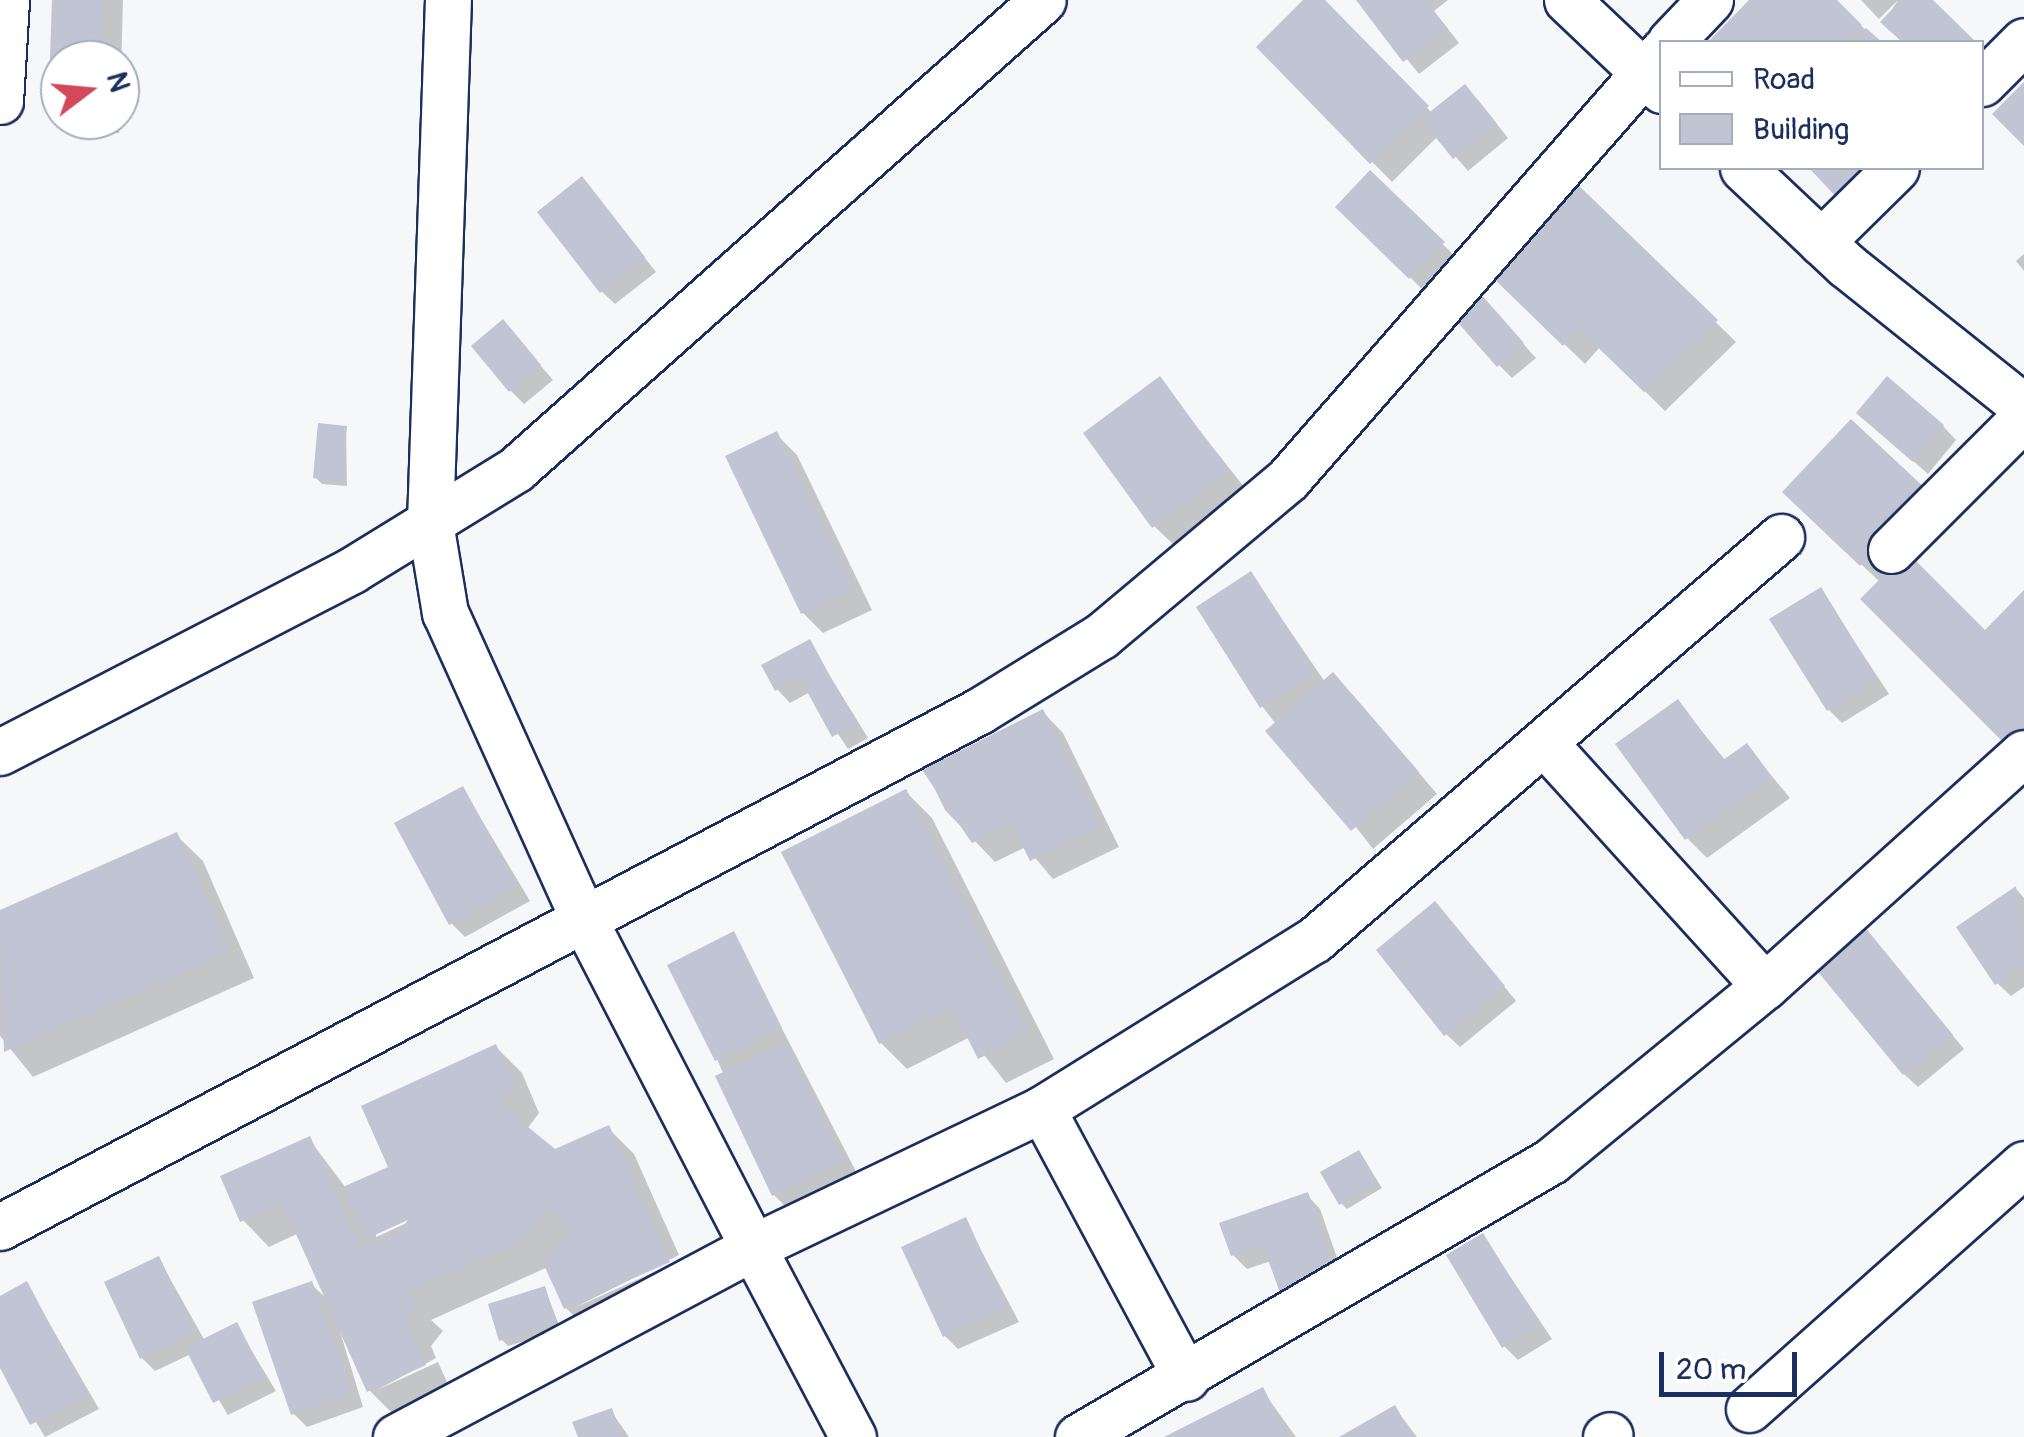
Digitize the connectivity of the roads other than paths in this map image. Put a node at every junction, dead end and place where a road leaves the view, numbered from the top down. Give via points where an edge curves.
1 (6, 0) edge
2 (448, 0) edge
3 (1043, 0) edge
4 (1567, 0) edge
5 (1710, 0) edge
6 (1678, 40) edge
7 (2024, 41) edge
8 (1659, 64) edge
9 (1984, 81) edge
10 (0, 100) edge
11 (1745, 170) edge
12 (1894, 170) edge
13 (1821, 242) junction
14 (2024, 406) edge
15 (2024, 418) edge
16 (430, 522) junction
17 (1781, 537) dead end
18 (1891, 550) dead end
19 (1547, 746) junction
20 (0, 752) edge
21 (2024, 753) edge
22 (583, 918) junction
23 (1764, 986) junction
24 (1042, 1109) junction
25 (2024, 1164) edge
26 (0, 1226) edge
27 (753, 1247) junction
28 (1186, 1378) junction
29 (1749, 1409) dead end
30 (396, 1437) edge
31 (852, 1437) edge
32 (1078, 1437) edge

1 - 10 street
2 - 16 street
3 - 16 street via 516,469
4 - 8 street
5 - 6 street
7 - 9 street
8 - 22 street via 1288,479 1102,636 979,711
11 - 13 street
12 - 13 street
13 - 14 street
15 - 18 street
16 - 20 street
16 - 22 street via 445,613
17 - 19 street
19 - 23 street
19 - 24 street via 1314,940
21 - 23 street
22 - 26 street
22 - 27 street
23 - 28 street via 1550,1160
24 - 27 street
24 - 28 street
25 - 29 street
27 - 30 street
27 - 31 street
28 - 32 street

